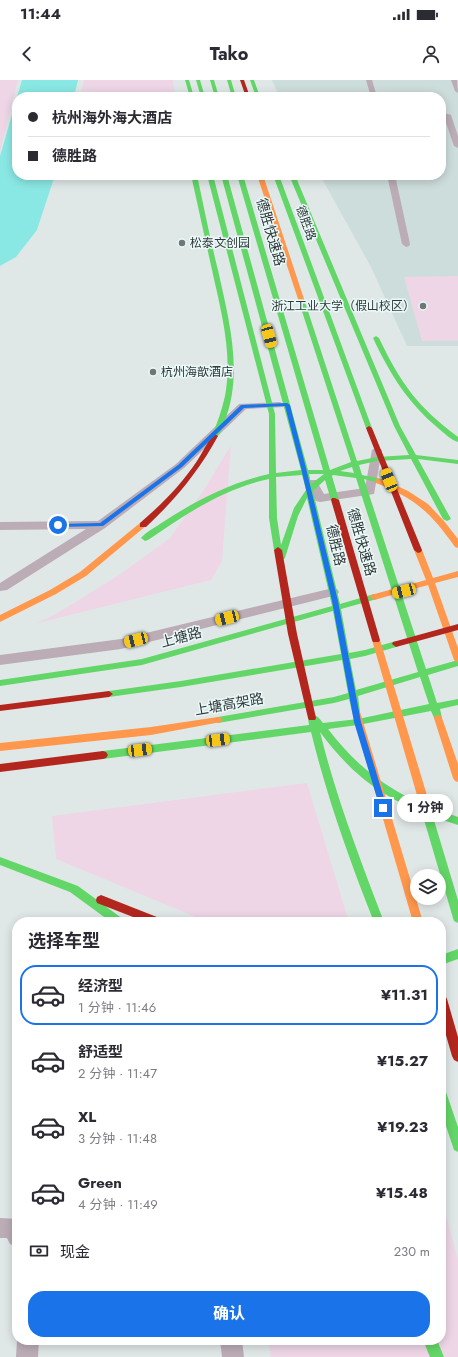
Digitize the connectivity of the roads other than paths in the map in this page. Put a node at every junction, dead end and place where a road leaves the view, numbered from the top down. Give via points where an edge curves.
1 (187, 80) edge
2 (198, 80) edge
3 (212, 80) edge
4 (229, 80) edge
5 (242, 80) edge
6 (252, 80) edge
7 (369, 80) edge
8 (454, 80) edge
9 (458, 91) edge
10 (190, 92) edge
11 (202, 92) edge
12 (216, 92) edge
13 (233, 92) edge
14 (246, 92) edge
15 (256, 92) edge
16 (373, 92) edge
17 (446, 114) edge
18 (458, 146) edge
19 (195, 180) edge
20 (211, 180) edge
21 (225, 180) edge
22 (241, 180) edge
23 (262, 180) edge
24 (278, 180) edge
25 (294, 180) edge
26 (392, 180) edge
27 (406, 244) dead end
28 (371, 327) dead end
29 (287, 405) junction
30 (458, 440) edge
31 (377, 450) junction
32 (458, 462) edge
33 (304, 468) junction
34 (101, 525) junction
35 (0, 526) edge
36 (458, 539) edge
37 (458, 545) edge
38 (280, 561) junction
39 (83, 574) junction
40 (458, 574) edge
41 (431, 583) junction
42 (0, 587) edge
43 (333, 592) junction
44 (337, 609) junction
45 (0, 619) edge
46 (458, 627) edge
47 (0, 660) edge
48 (458, 660) edge
49 (458, 664) edge
50 (0, 683) edge
51 (458, 702) edge
52 (0, 708) edge
53 (312, 715) junction
54 (358, 722) junction
55 (0, 747) edge
56 (0, 768) edge
57 (458, 778) edge
58 (458, 821) edge
59 (0, 861) edge
60 (74, 889) junction
61 (112, 917) edge
62 (145, 917) edge
63 (377, 917) edge
64 (416, 917) edge
65 (458, 918) edge
66 (458, 954) edge
67 (446, 958) edge
68 (446, 1016) edge
69 (458, 1056) edge
70 (446, 1109) edge
71 (458, 1146) edge
72 (0, 1228) edge
73 (12, 1228) edge
74 (28, 1345) edge
75 (232, 1345) edge
76 (432, 1345) edge
77 (27, 1357) edge
78 (233, 1357) edge
79 (437, 1357) edge

1 - 10 main road
2 - 11 main road
3 - 12 main road
4 - 13 main road
5 - 14 main road
6 - 15 main road
7 - 16 lane
8 - 9 lane
17 - 18 lane
19 - 39 main road via 229,331 232,356 224,412 213,440 174,497
20 - 38 main road via 272,414 273,518
21 - 29 main road, 德胜路
22 - 65 main road, 德胜快速路
23 - 57 main road, 德胜快速路
24 - 31 main road, 德胜路
25 - 36 main road via 397,426
26 - 27 lane
28 - 30 main road via 387,363 407,396 438,426
29 - 33 main road, 德胜路
29 - 34 lane via 243,406 180,466
31 - 33 lane via 370,491 320,498
31 - 41 main road, 德胜路
32 - 38 main road via 419,456 391,458 368,461 332,474 314,485 302,501
33 - 43 main road, 德胜路
34 - 35 lane
34 - 42 lane
37 - 39 main road via 434,513 404,491 352,474 318,471 288,473 252,481 214,495
38 - 53 main road via 287,611
39 - 45 main road
40 - 41 main road, 上塘路
41 - 44 main road, 上塘路
41 - 48 main road, 德胜路
43 - 44 main road, 德胜路
43 - 47 lane via 121,644
44 - 50 main road, 上塘路 via 142,662
44 - 54 main road, 德胜路
46 - 52 main road, 上塘高架路 via 365,653 181,684
49 - 55 main road, 上塘高架路 via 334,700 151,731
51 - 54 main road
53 - 58 main road via 348,759 369,779 399,798 436,815
53 - 63 main road via 326,775
54 - 56 main road
54 - 64 main road, 德胜路
59 - 60 main road
60 - 61 main road
60 - 62 main road
66 - 67 main road
68 - 69 main road
70 - 71 main road
72 - 73 lane
74 - 77 lane
75 - 78 lane
76 - 79 main road

